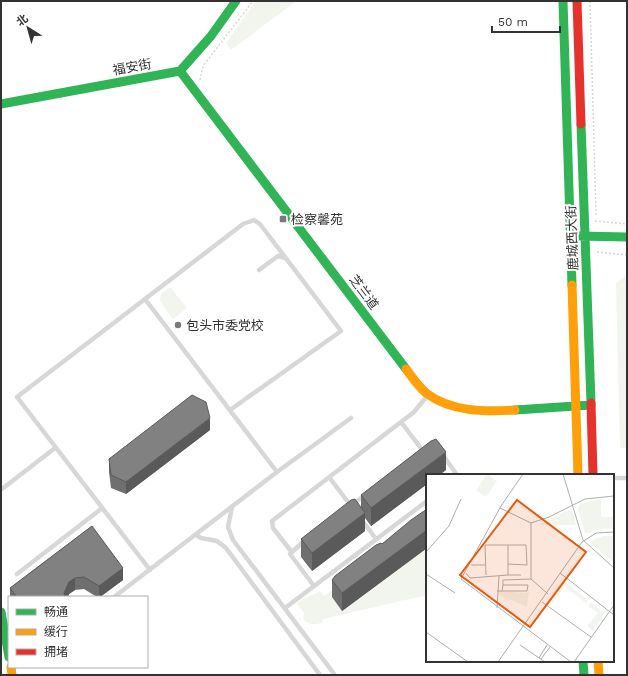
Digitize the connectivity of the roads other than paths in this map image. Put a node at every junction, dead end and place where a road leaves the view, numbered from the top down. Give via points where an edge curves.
1 (236, 1) edge
2 (563, 1) edge
3 (577, 1) edge
4 (180, 71) junction
5 (1, 104) edge
6 (570, 236) junction
7 (585, 236) junction
8 (627, 236) edge
9 (285, 258) junction
10 (259, 270) dead end
11 (146, 298) junction
12 (428, 394) junction
13 (575, 405) junction
14 (590, 405) junction
15 (230, 410) junction
16 (351, 418) dead end
17 (401, 422) junction
18 (55, 448) junction
19 (441, 452) edge
20 (417, 455) edge
21 (277, 472) junction
22 (456, 474) edge
23 (578, 474) edge
24 (593, 474) edge
25 (329, 477) junction
26 (614, 478) edge
27 (627, 478) edge
28 (2, 489) dead end
29 (369, 492) edge
30 (426, 502) edge
31 (351, 505) junction
32 (232, 507) junction
33 (101, 509) junction
34 (344, 510) edge
35 (355, 511) edge
36 (359, 517) edge
37 (313, 534) edge
38 (196, 535) junction
39 (376, 539) junction
40 (291, 551) junction
41 (150, 570) junction
42 (17, 574) dead end
43 (314, 586) junction
44 (115, 596) edge
45 (285, 608) junction
46 (1, 612) edge
47 (8, 651) edge
48 (584, 662) edge
49 (598, 662) edge
50 (320, 675) edge
51 (335, 675) edge
52 (584, 675) edge
53 (599, 675) edge

1 - 4 main road via 211,36
2 - 6 main road, 鹿城西大街
3 - 7 main road, 鹿城西大街
4 - 5 main road, 福安街
4 - 12 main road, 芝兰道 via 402,365
6 - 7 main road
6 - 13 main road, 鹿城西大街
7 - 8 main road
7 - 14 main road, 鹿城西大街
9 - 10 lane via 278,256
9 - 11 lane via 260,224 250,220
9 - 15 lane via 341,331
11 - 15 lane
11 - 18 lane via 17,397
12 - 13 main road, 芝兰道 via 451,407 483,412
12 - 17 lane via 414,412
13 - 14 main road, 芝兰道
13 - 23 main road, 鹿城西大街
14 - 24 main road, 鹿城西大街
15 - 21 lane
16 - 21 lane
17 - 20 lane via 425,449
17 - 25 lane
18 - 28 lane
18 - 33 lane
19 - 22 lane
21 - 32 lane
25 - 31 lane
25 - 40 lane via 272,521 273,528
26 - 27 lane
29 - 31 lane
30 - 39 lane
31 - 34 lane
31 - 35 lane
32 - 38 lane
32 - 45 lane via 228,521 229,532
33 - 41 lane
33 - 42 lane
36 - 39 lane
37 - 40 lane
38 - 41 lane
38 - 50 lane via 217,541 226,548
39 - 43 lane
40 - 43 lane via 291,556
41 - 44 lane
43 - 45 lane
45 - 51 lane
46 - 47 main road
48 - 52 main road
49 - 53 main road

